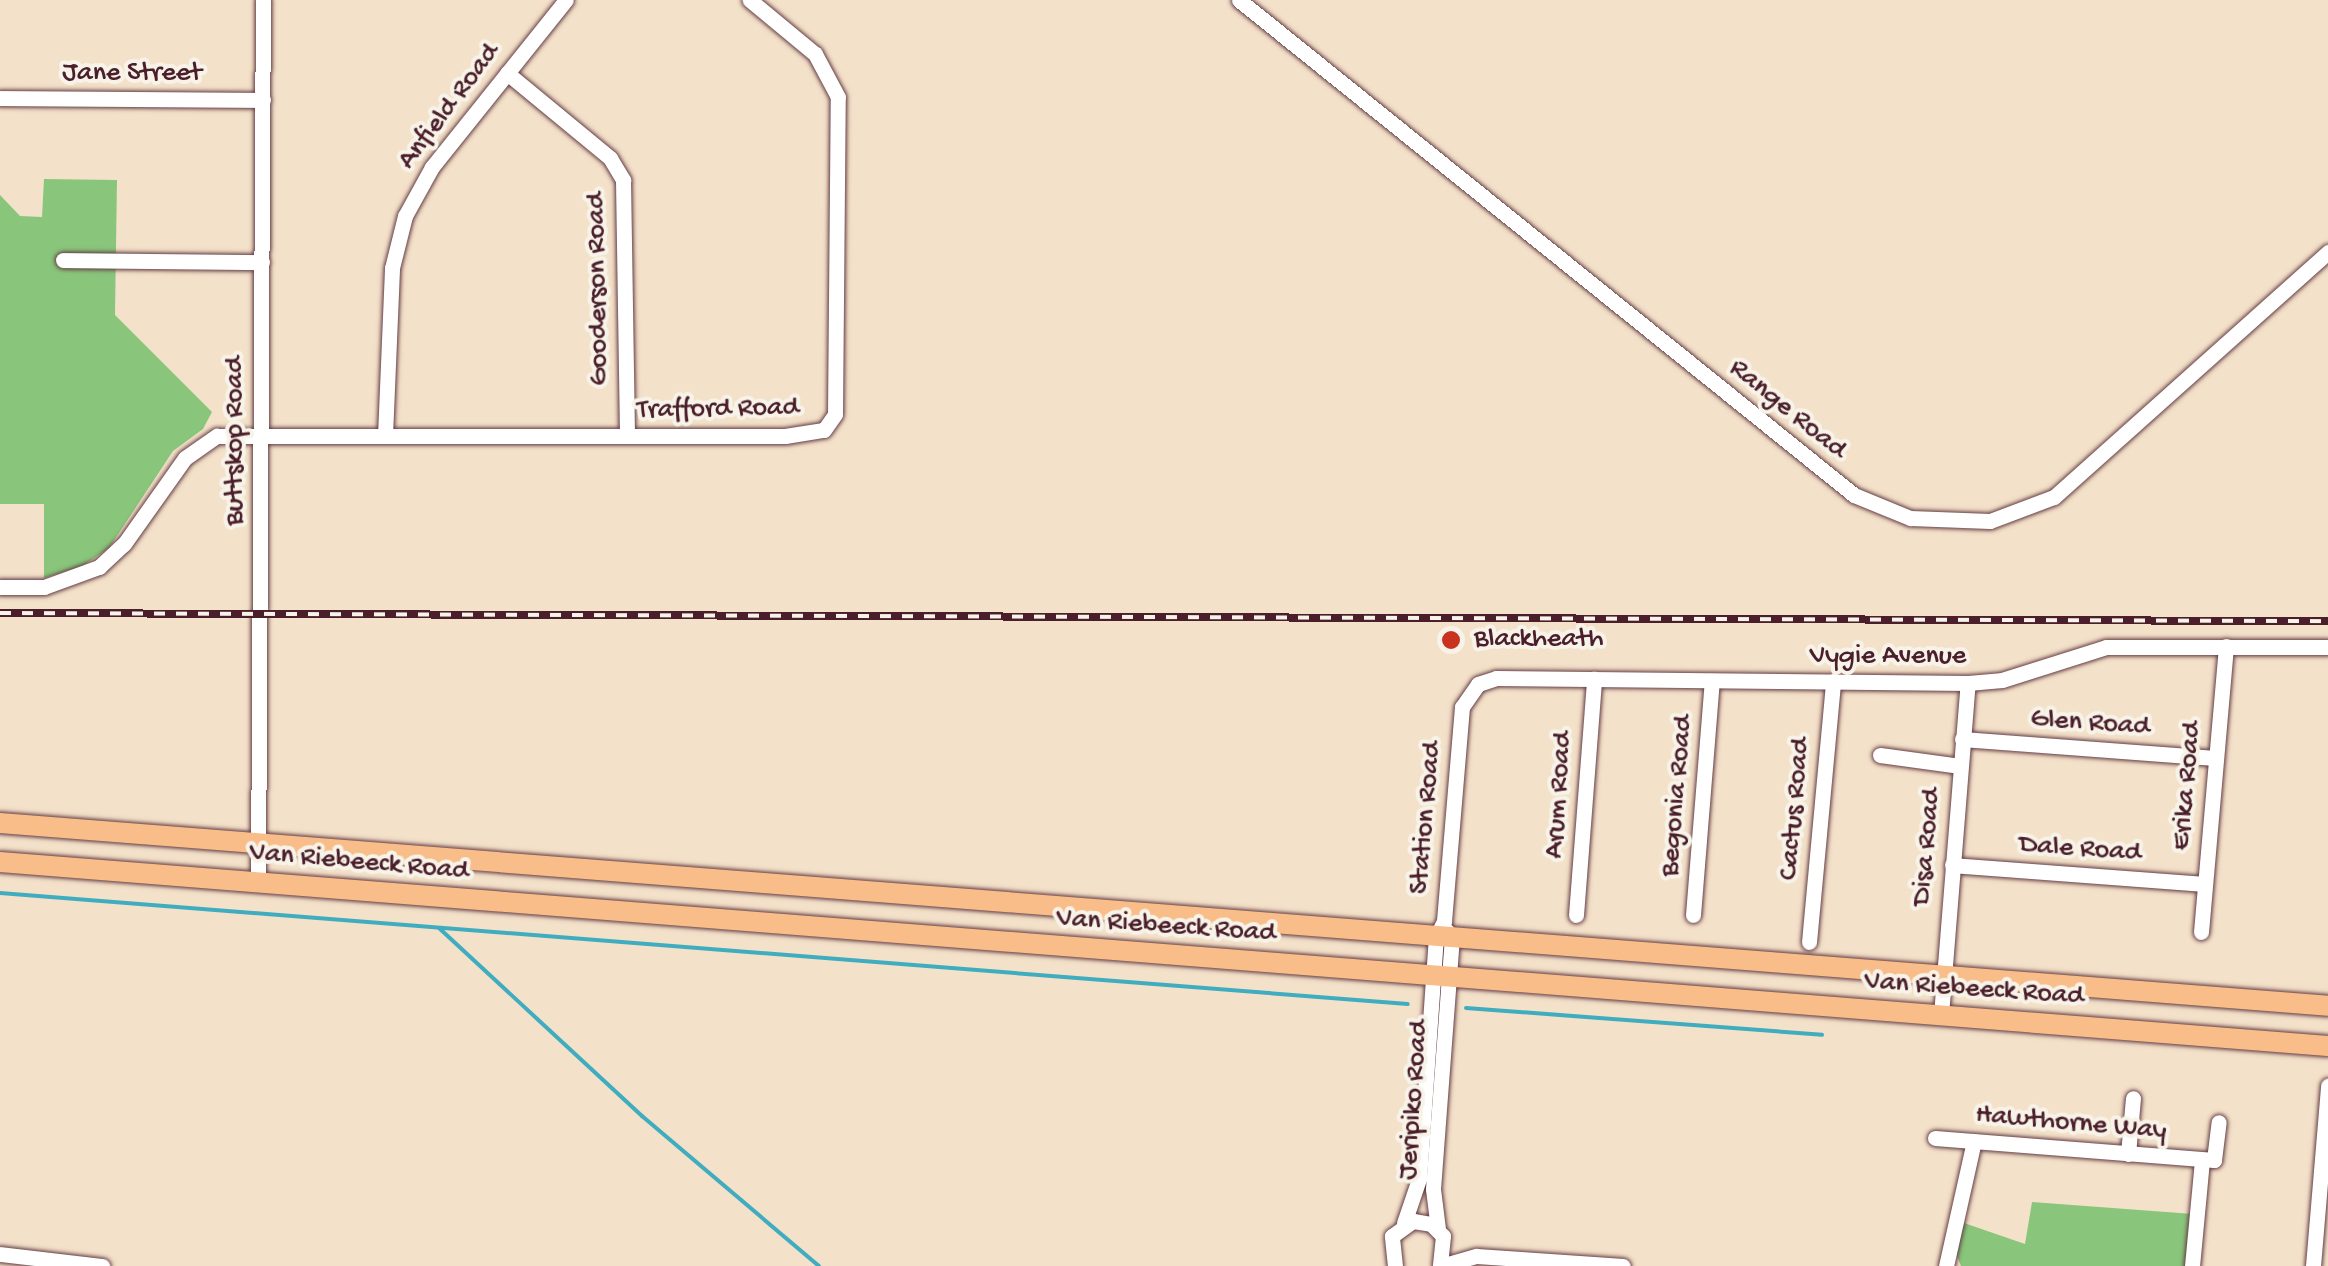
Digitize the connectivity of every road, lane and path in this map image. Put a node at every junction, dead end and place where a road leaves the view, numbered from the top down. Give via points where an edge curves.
1 (263, 0) edge
2 (566, 0) edge
3 (750, 0) edge
4 (1239, 0) edge
5 (507, 72) junction
6 (0, 98) edge
7 (263, 100) junction
8 (2328, 252) edge
9 (62, 260) dead end
10 (262, 262) junction
11 (262, 434) junction
12 (385, 436) junction
13 (626, 436) junction
14 (0, 587) edge
15 (2226, 646) junction
16 (2328, 646) edge
17 (1594, 679) junction
18 (1712, 681) junction
19 (1833, 681) junction
20 (1968, 683) junction
21 (1462, 714) joint
22 (1962, 739) junction
23 (1880, 755) dead end
24 (2215, 758) junction
25 (1960, 766) junction
26 (0, 823) edge
27 (260, 843) junction
28 (0, 862) edge
29 (1952, 865) junction
30 (258, 882) junction
31 (2204, 884) junction
32 (1693, 914) dead end
33 (1576, 915) dead end
34 (2201, 932) dead end
35 (1444, 934) junction
36 (1809, 942) dead end
37 (1441, 975) junction
38 (1944, 976) junction
39 (2328, 1006) edge
40 (1941, 1015) junction
41 (2328, 1046) edge
42 (2328, 1086) edge
43 (2133, 1098) dead end
44 (2219, 1122) dead end
45 (1935, 1138) dead end
46 (1974, 1142) junction
47 (2128, 1154) junction
48 (2202, 1160) junction
49 (1404, 1224) junction
50 (1440, 1232) junction
51 (0, 1254) edge
52 (1477, 1256) junction
53 (1536, 1263) edge
54 (102, 1266) edge
55 (1395, 1266) edge
56 (1440, 1266) edge
57 (1623, 1266) edge
58 (1946, 1266) edge
59 (2192, 1266) edge
60 (2313, 1266) edge

1 - 7 street, Buttskop Road
2 - 5 street, Anfield Road
3 - 13 street, Trafford Road via 815,54 838,97 835,414 819,434
4 - 8 street, Range Road via 1854,495 1910,518 1990,521 2054,497
5 - 12 street, Anfield Road via 432,167 405,216 392,268
5 - 13 street, Gooderson Road via 610,158 623,180
6 - 7 street, Jane Street
7 - 10 street, Buttskop Road
9 - 10 street
10 - 11 street, Buttskop Road
11 - 12 street, Trafford Road
11 - 14 street, Trafford Road via 217,436 185,458 118,552 79,577 44,587
11 - 27 street, Buttskop Road
12 - 13 street, Trafford Road
15 - 16 street, Vygie Avenue
15 - 20 street, Vygie Avenue via 2106,647 2002,680
15 - 24 street, Erika Road
17 - 18 street, Vygie Avenue
17 - 21 street, Vygie Avenue via 1490,679 1468,694
17 - 33 street, Arum Road
18 - 19 street, Vygie Avenue
18 - 32 street, Begonia Road
19 - 20 street, Vygie Avenue
19 - 36 street, Cactus Road
20 - 22 street, Disa Road
21 - 35 street, Station Road
22 - 24 street, Glen Road
22 - 25 street, Disa Road
23 - 25 street
24 - 31 street, Erika Road
25 - 29 street, Disa Road
26 - 27 main road, Van Riebeeck Road
27 - 30 street, Buttskop Road
27 - 35 main road, Van Riebeeck Road
28 - 30 main road, Van Riebeeck Road
29 - 31 street, Dale Road
29 - 38 street, Disa Road
30 - 37 main road, Van Riebeeck Road
31 - 34 street, Erika Road
35 - 37 street, Station Road
35 - 38 main road, Van Riebeeck Road
37 - 40 main road, Van Riebeeck Road
37 - 49 street, Jeripiko Road via 1419,1179
37 - 50 street, Jeripiko Road via 1432,1189
38 - 39 main road, Van Riebeeck Road
38 - 40 street, Disa Road
40 - 41 main road, Van Riebeeck Road
42 - 60 street
43 - 47 street
44 - 48 street via 2214,1159
45 - 46 street, Hawthorne Way
46 - 47 street, Hawthorne Way
46 - 58 street
47 - 48 street, Hawthorne Way
48 - 59 street
49 - 50 street via 1422,1221
49 - 55 street, Jeripiko Road via 1390,1242
50 - 52 street
50 - 56 street, Jeripiko Road
51 - 54 street
52 - 53 street
52 - 56 street
53 - 57 street

